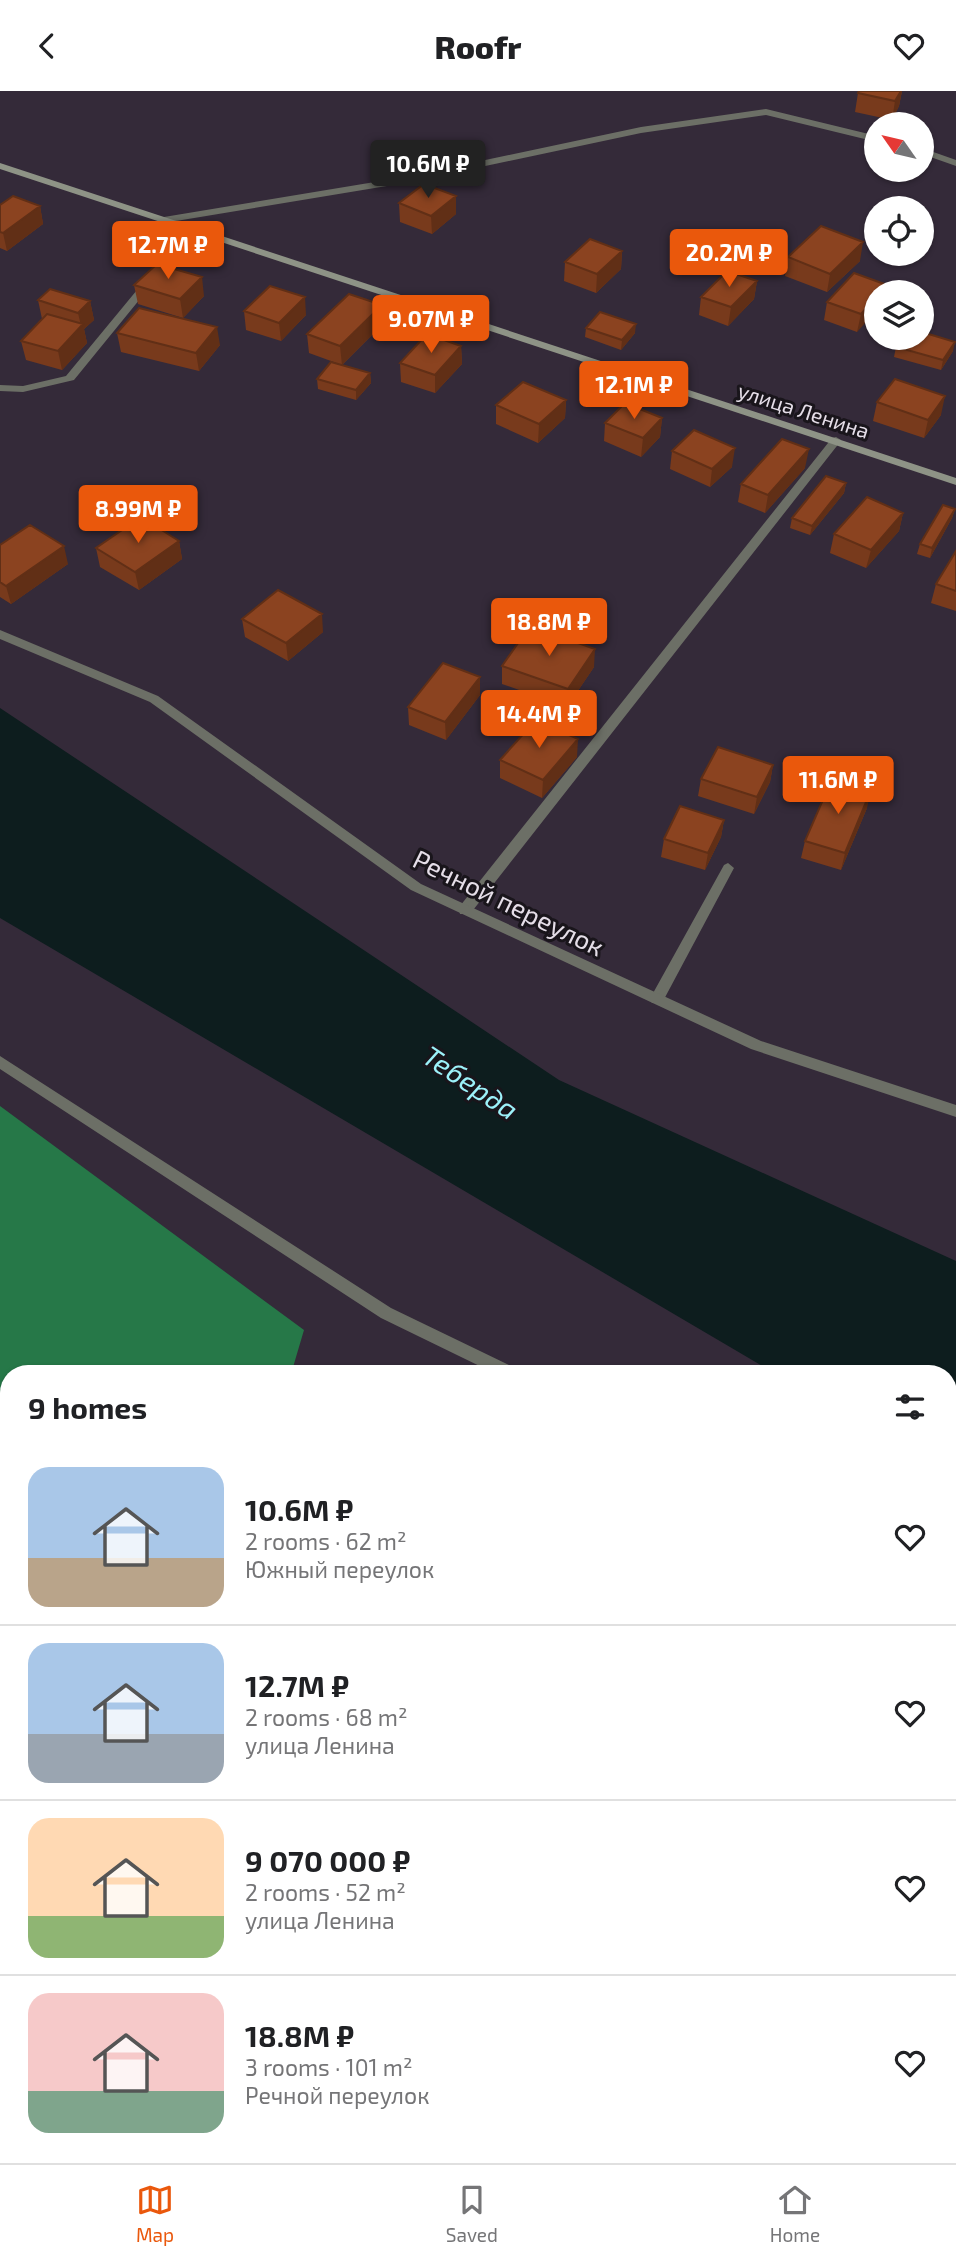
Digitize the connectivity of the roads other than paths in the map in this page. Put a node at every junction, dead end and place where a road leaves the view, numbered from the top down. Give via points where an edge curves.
1 (864, 136) edge
2 (934, 155) edge
3 (956, 163) edge
4 (0, 166) edge
5 (164, 220) junction
6 (192, 229) junction
7 (0, 388) edge
8 (836, 440) junction
9 (956, 482) edge
10 (0, 634) edge
11 (728, 868) dead end
12 (464, 910) junction
13 (657, 999) junction
14 (0, 1062) edge
15 (956, 1111) edge
16 (493, 1365) edge

1 - 5 street via 766,112 642,130 405,180
2 - 3 street
4 - 5 main road, улица Ленина
5 - 6 main road, улица Ленина
6 - 7 street via 70,378 23,389
6 - 8 main road, улица Ленина
8 - 9 main road, улица Ленина
8 - 12 street
10 - 12 street, Речной переулок via 154,699 416,887
11 - 13 street
12 - 13 street, Речной переулок
13 - 15 street, Речной переулок via 756,1045
14 - 16 street via 386,1313

